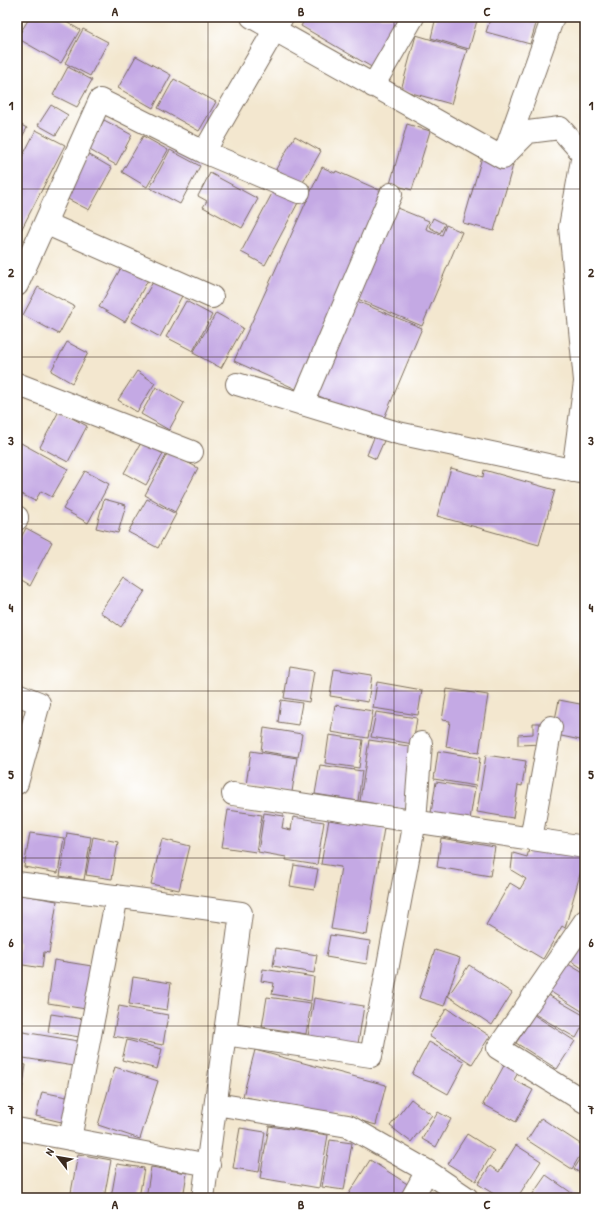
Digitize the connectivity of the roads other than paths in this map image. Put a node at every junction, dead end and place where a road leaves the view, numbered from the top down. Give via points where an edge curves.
1 (252, 17) edge
2 (413, 17) edge
3 (552, 17) edge
4 (278, 24) edge
5 (373, 86) junction
6 (204, 152) junction
7 (503, 158) junction
8 (299, 192) dead end
9 (391, 194) dead end
10 (44, 223) junction
11 (19, 275) edge
12 (212, 297) dead end
13 (585, 381) edge
14 (17, 384) edge
15 (237, 384) dead end
16 (302, 404) junction
17 (192, 452) dead end
18 (579, 472) edge
19 (17, 694) edge
20 (551, 727) dead end
21 (421, 743) dead end
22 (17, 783) edge
23 (234, 794) dead end
24 (415, 821) junction
25 (531, 839) junction
26 (585, 847) edge
27 (17, 883) edge
28 (117, 896) junction
29 (585, 921) edge
30 (225, 1034) junction
31 (585, 1102) edge
32 (216, 1104) junction
33 (17, 1129) edge
34 (70, 1139) junction
35 (209, 1165) junction
36 (427, 1171) junction
37 (203, 1198) edge
38 (412, 1198) edge
39 (467, 1198) edge

1 - 4 street
2 - 5 street
3 - 7 street
4 - 5 street
4 - 6 street
5 - 7 street
6 - 8 street
6 - 10 street via 100,100
7 - 13 street via 528,132 560,128 583,154 570,227
9 - 16 street
10 - 11 street
10 - 12 street
13 - 18 street
14 - 17 street
15 - 16 street
16 - 18 street via 398,433
19 - 22 street via 39,703
20 - 25 street
21 - 24 street
23 - 24 street
24 - 25 street
24 - 30 street via 371,1056
25 - 26 street
27 - 28 street
28 - 30 street via 241,913
28 - 34 street
29 - 31 street via 498,1048
30 - 32 street
32 - 35 street
32 - 36 street via 348,1126
33 - 34 street
34 - 35 street
35 - 37 street
36 - 38 street
36 - 39 street

